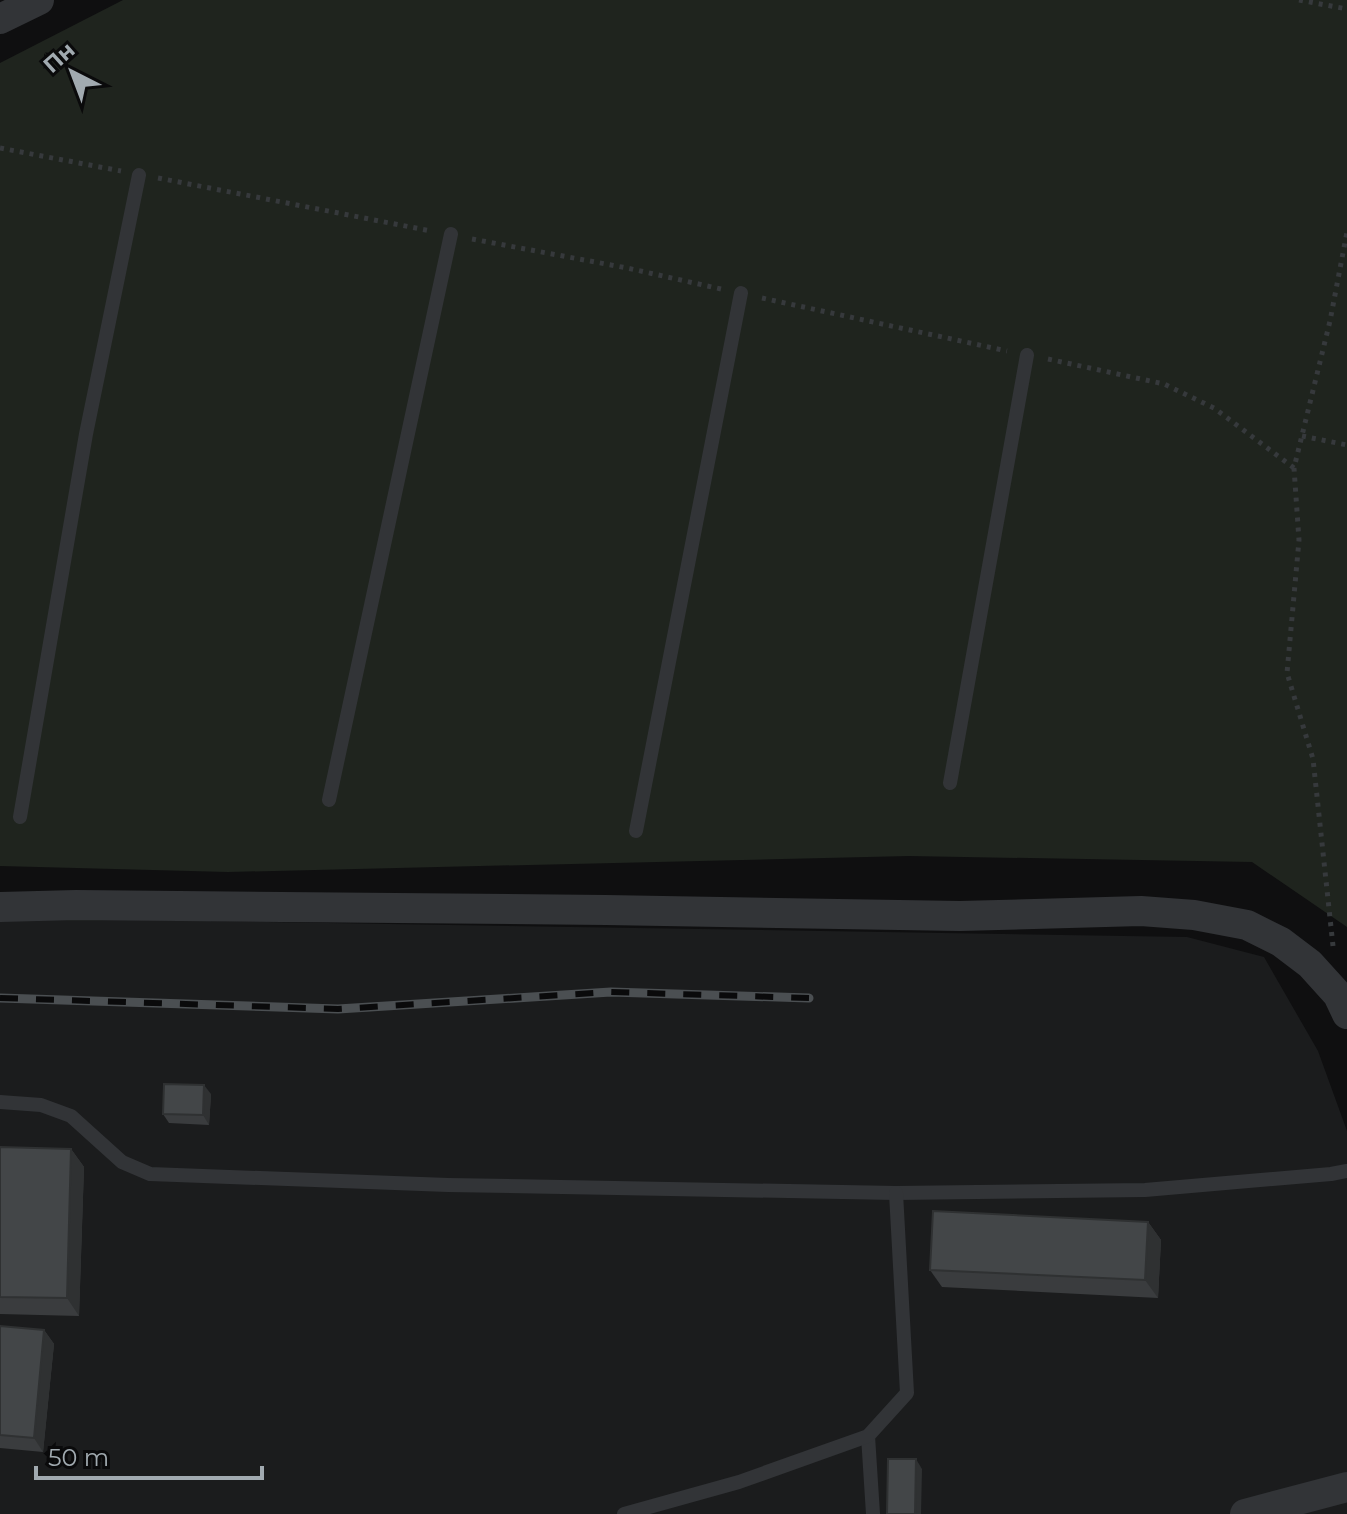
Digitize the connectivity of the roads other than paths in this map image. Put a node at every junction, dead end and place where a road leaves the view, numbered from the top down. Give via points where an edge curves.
1 (39, 0) edge
2 (0, 19) edge
3 (139, 175) road end
4 (451, 234) road end
5 (741, 293) road end
6 (1027, 355) road end
7 (950, 783) dead end
8 (329, 800) dead end
9 (20, 817) dead end
10 (636, 831) dead end
11 (0, 907) edge
12 (1342, 1005) edge
13 (0, 1102) edge
14 (1347, 1171) edge
15 (896, 1193) junction
16 (868, 1436) junction
17 (1347, 1487) edge
18 (624, 1514) edge
19 (873, 1514) edge
20 (1245, 1514) edge

1 - 2 street
3 - 9 lane via 86,434
4 - 8 lane
5 - 10 lane
6 - 7 lane
11 - 12 street via 960,916 1141,911 1247,925 1310,964
13 - 15 lane via 41,1105 71,1116 122,1162 150,1174
14 - 15 lane via 1145,1190
15 - 16 lane via 907,1393
16 - 18 lane via 739,1482
16 - 19 lane
17 - 20 street

